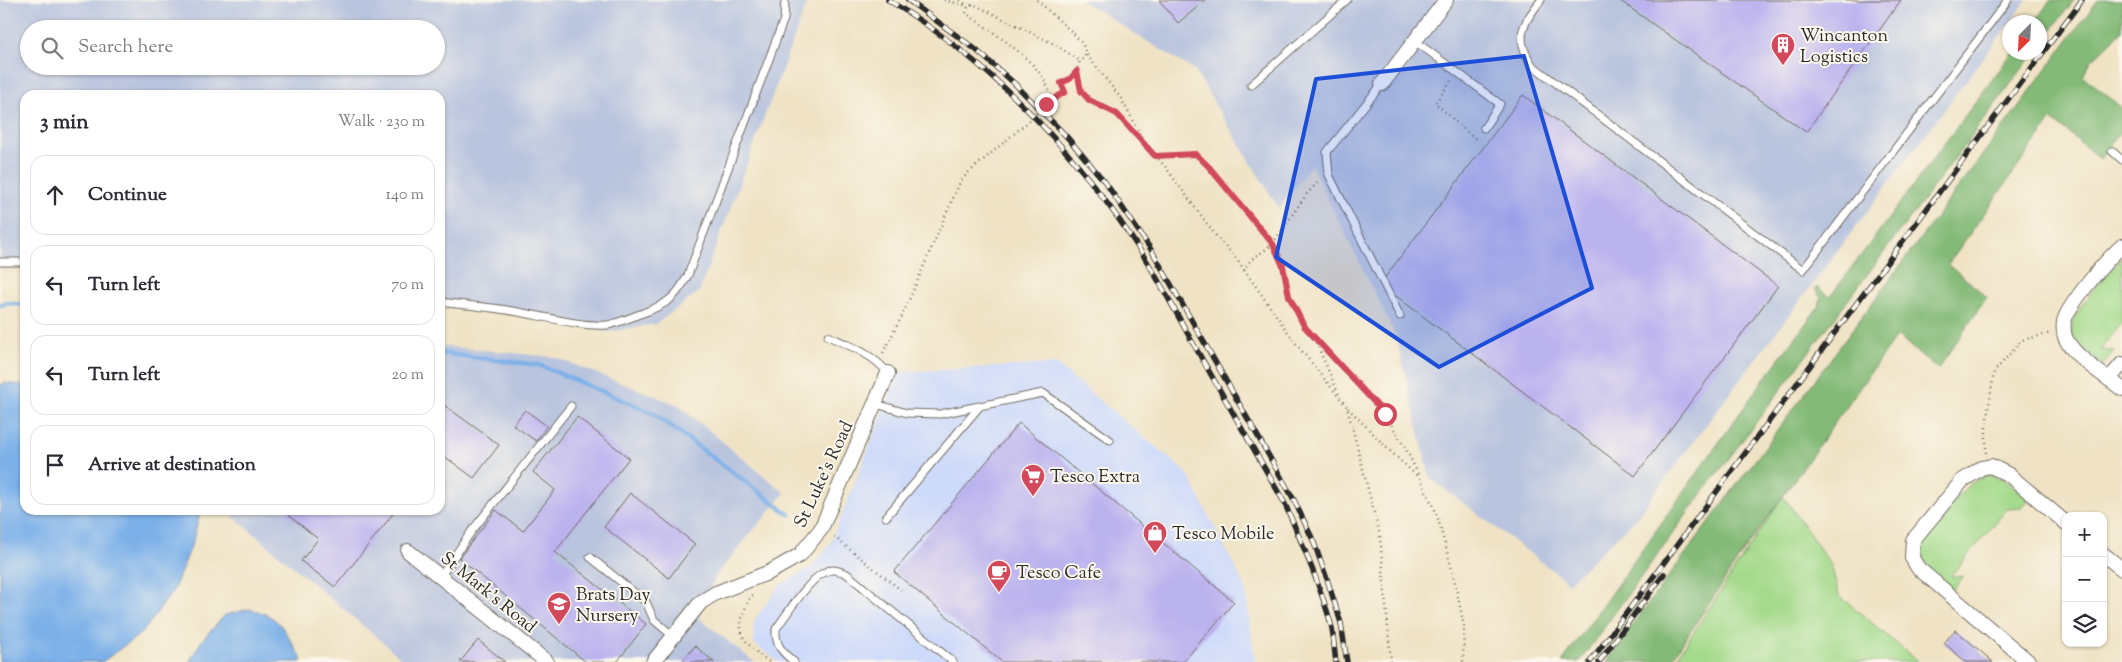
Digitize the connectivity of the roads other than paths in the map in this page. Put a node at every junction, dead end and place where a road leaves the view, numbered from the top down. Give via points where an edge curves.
1 (785, 0) edge
2 (1348, 0) edge
3 (1446, 0) edge
4 (1541, 0) edge
5 (2008, 0) edge
6 (1415, 41) junction
7 (1382, 84) joint
8 (1251, 85) dead end
9 (1484, 128) dead end
10 (2112, 151) dead end
11 (2122, 160) edge
12 (2122, 246) edge
13 (0, 262) edge
14 (20, 262) edge
15 (445, 303) edge
16 (1400, 316) dead end
17 (828, 336) dead end
18 (2122, 364) edge
19 (888, 373) joint
20 (2109, 379) junction
21 (2122, 389) edge
22 (876, 404) junction
23 (570, 406) dead end
24 (980, 406) junction
25 (1110, 440) dead end
26 (886, 517) dead end
27 (2062, 520) edge
28 (408, 551) dead end
29 (590, 557) dead end
30 (2107, 557) edge
31 (2122, 569) edge
32 (440, 577) junction
33 (673, 636) junction
34 (547, 662) edge
35 (653, 662) edge
36 (794, 662) edge
37 (952, 662) edge
38 (2029, 662) edge

1 - 15 lane via 784,19 688,275 670,301 606,325
2 - 8 lane
3 - 6 street
4 - 5 lane via 1522,30 1522,50 1532,65 1803,270
6 - 7 street
6 - 9 lane via 1500,104
7 - 16 lane via 1327,152 1329,175
10 - 11 lane
12 - 20 street via 2073,304 2064,322 2066,340 2075,352
13 - 14 lane
17 - 19 lane via 861,350 880,362
18 - 20 street
19 - 22 street, St Luke's Road
20 - 21 street
22 - 24 lane via 907,413 940,414
22 - 33 street, St Luke's Road via 821,529 800,555 701,602
23 - 32 lane via 471,532
24 - 25 lane via 1043,393
24 - 26 lane
27 - 38 street via 2009,475 1991,466 1972,473 1962,481 1913,540 1912,558 1929,580
28 - 32 street, St Mark's Road
29 - 33 lane via 646,602 654,620
30 - 31 street
32 - 34 street, St Mark's Road
33 - 35 street, St Luke's Road
36 - 37 lane via 780,650 775,639 776,629 816,578 826,571 837,570 847,574

